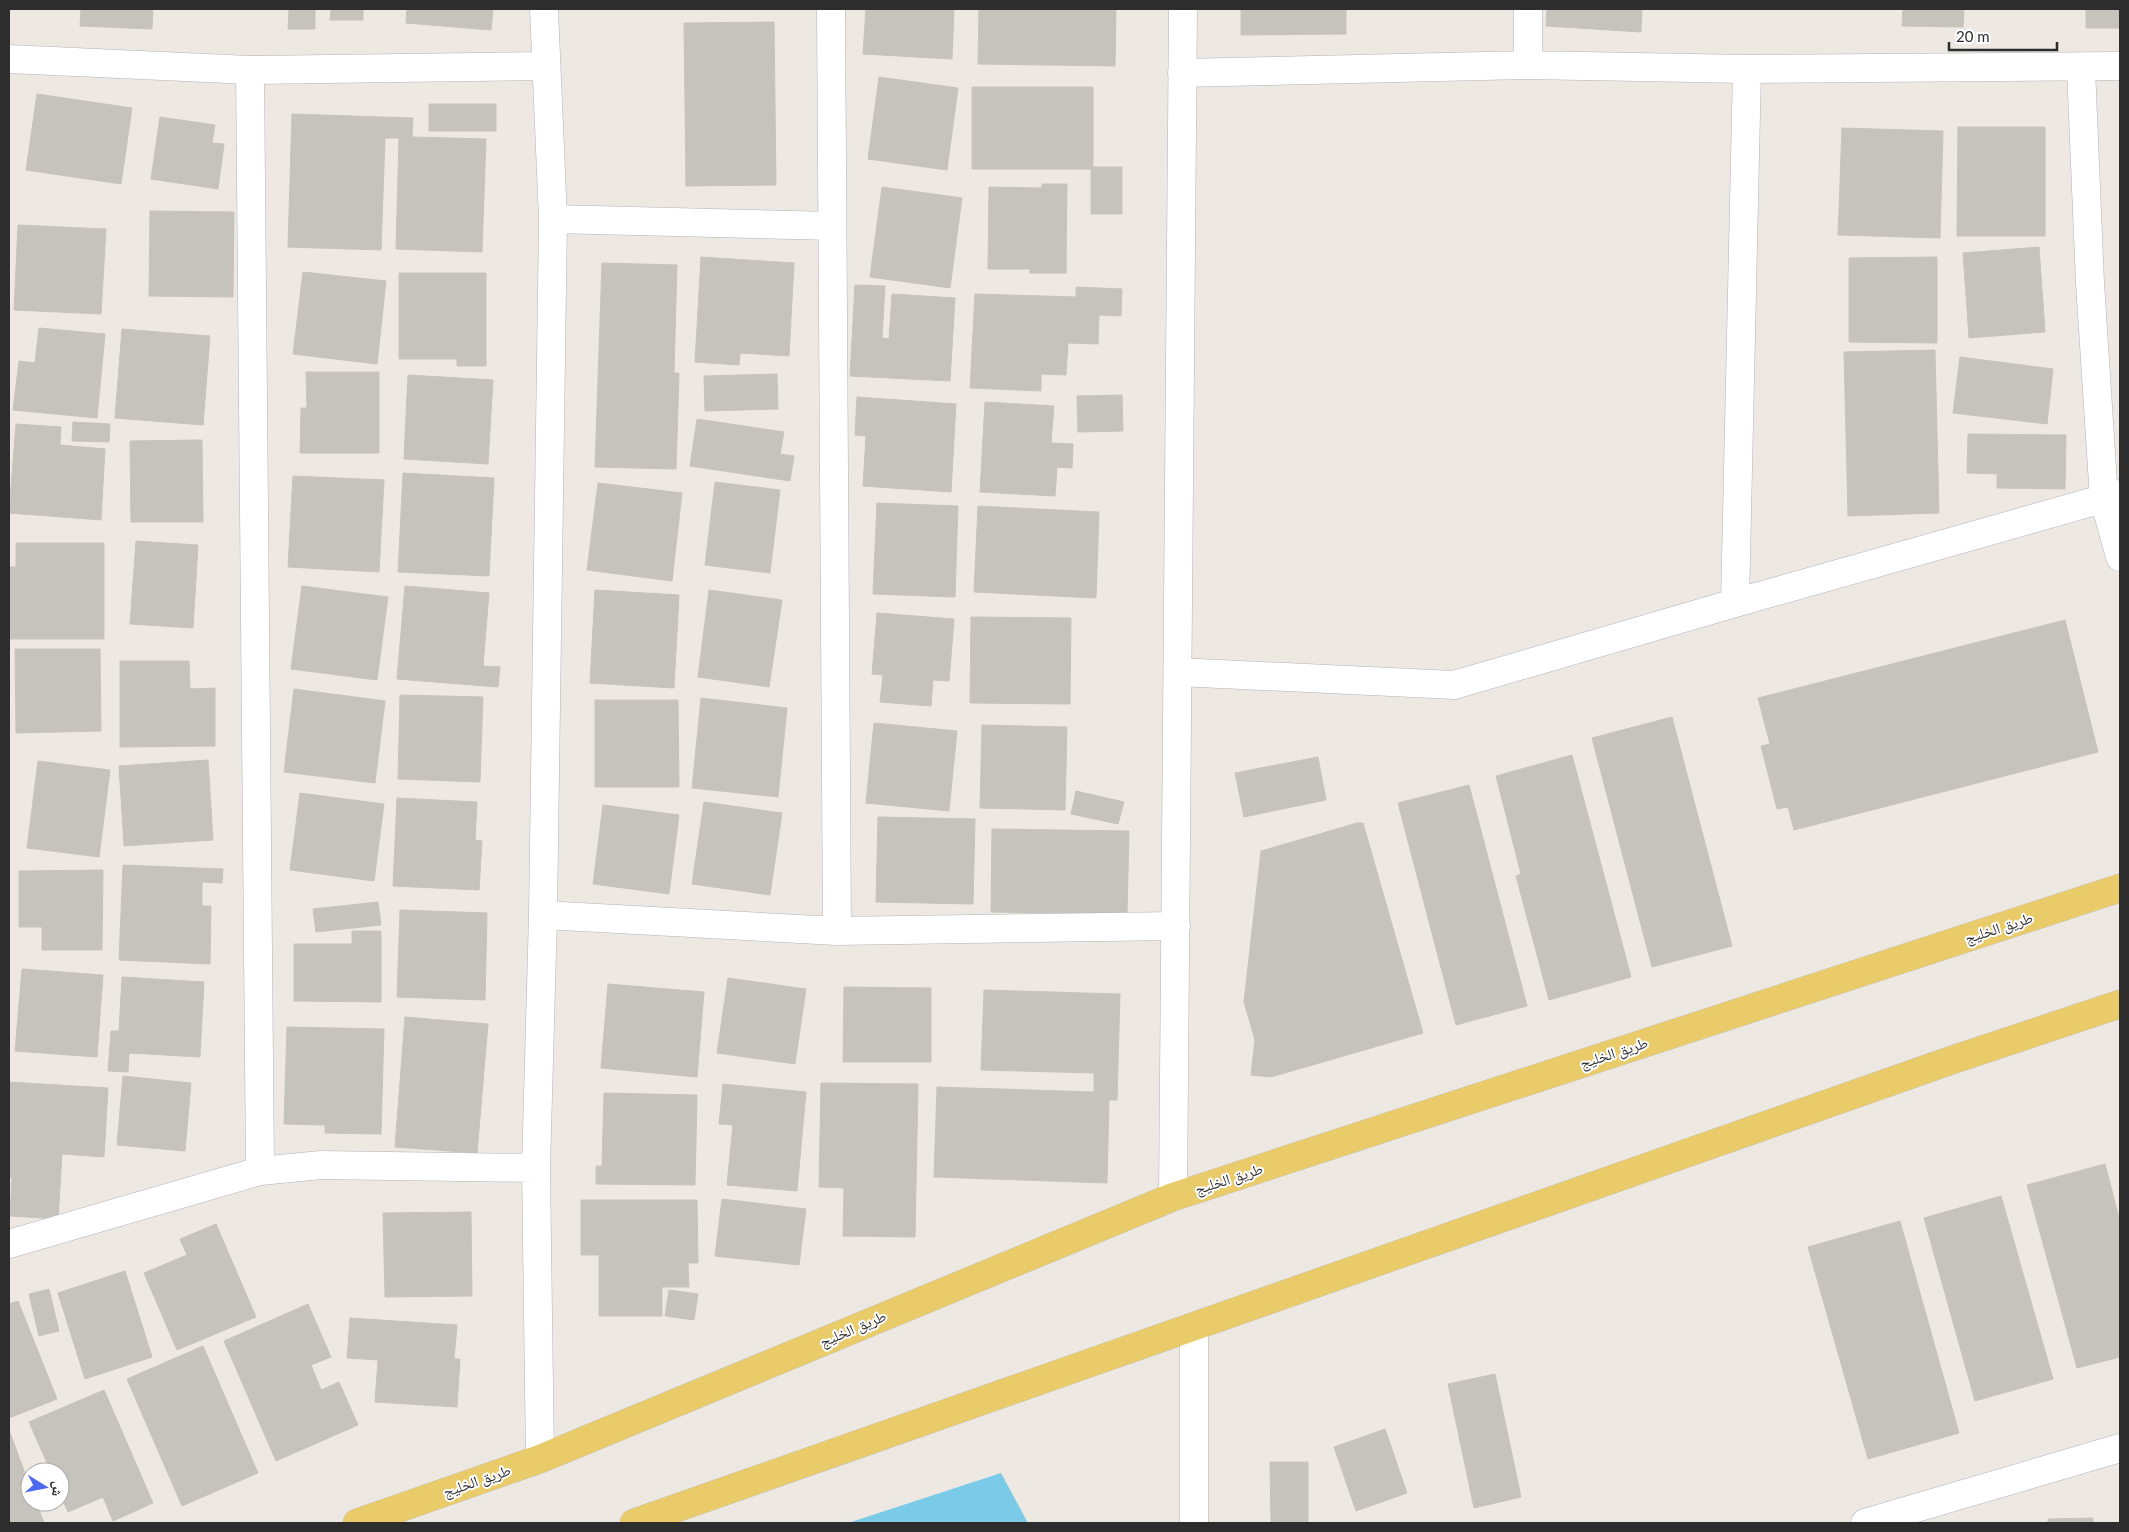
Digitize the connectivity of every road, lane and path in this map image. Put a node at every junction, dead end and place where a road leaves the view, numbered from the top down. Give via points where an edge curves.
1 (544, 9) edge
2 (831, 9) edge
3 (1183, 9) edge
4 (1528, 9) edge
5 (9, 59) edge
6 (546, 66) junction
7 (1528, 66) junction
8 (2120, 66) edge
9 (2081, 68) junction
10 (1747, 69) junction
11 (250, 70) junction
12 (1182, 73) junction
13 (553, 219) junction
14 (832, 226) junction
15 (2112, 497) edge
16 (2120, 557) edge
17 (1735, 603) junction
18 (1178, 672) junction
19 (2120, 888) edge
20 (544, 916) junction
21 (1176, 926) junction
22 (837, 931) junction
23 (2120, 1004) edge
24 (536, 1168) junction
25 (260, 1171) junction
26 (1173, 1197) junction
27 (9, 1244) edge
28 (1194, 1327) junction
29 (2120, 1448) edge
30 (540, 1459) junction
31 (357, 1523) edge
32 (634, 1523) edge
33 (1194, 1523) edge
34 (1865, 1523) edge

1 - 6 street
2 - 14 street
3 - 12 street
4 - 7 street
5 - 11 street
6 - 11 street
6 - 13 street
7 - 10 street
7 - 12 street
8 - 9 street
9 - 10 street
9 - 15 street via 2090,283
10 - 17 street
11 - 25 street
12 - 18 street
13 - 14 street
13 - 20 street
14 - 22 street
15 - 16 street
15 - 17 street
17 - 18 street via 1454,685
18 - 21 street
19 - 26 main road, طريق الخليج
20 - 22 street
20 - 24 street
21 - 22 street
21 - 26 street
23 - 28 main road via 1943,1063
24 - 25 street via 321,1165
24 - 30 street
25 - 27 street
26 - 30 main road, طريق الخليج
28 - 32 main road
28 - 33 street
29 - 34 street
30 - 31 main road, طريق الخليج

